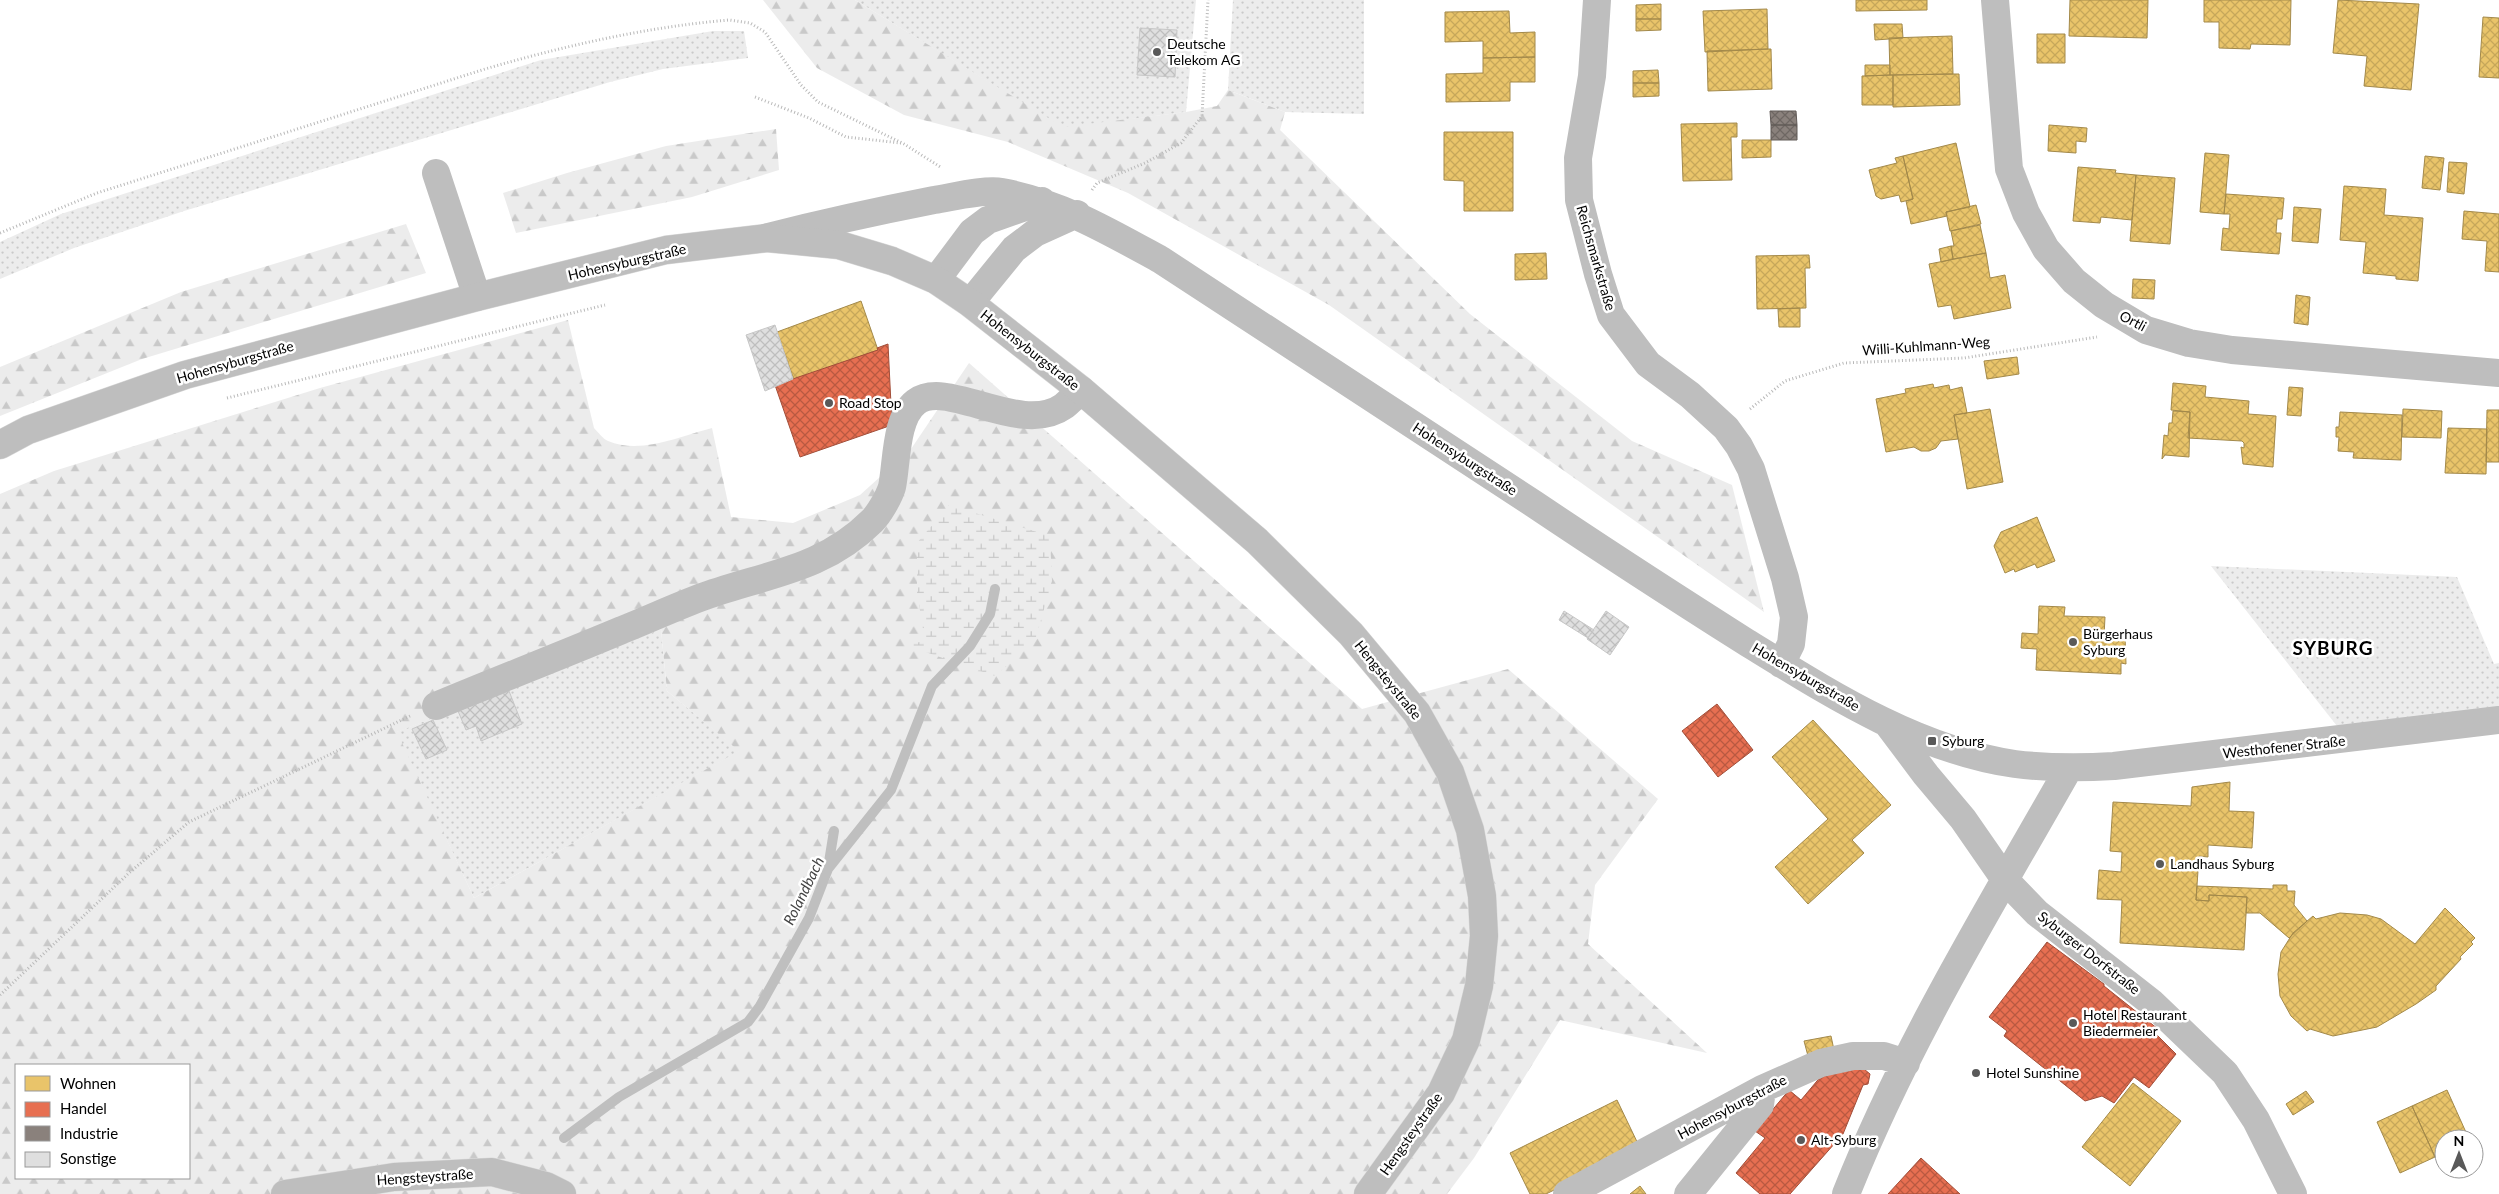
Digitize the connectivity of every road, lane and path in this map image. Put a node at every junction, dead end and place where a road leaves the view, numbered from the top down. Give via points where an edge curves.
1 (1208, 0) edge
2 (1597, 0) edge
3 (1995, 0) edge
4 (755, 97) dead end
5 (904, 144) junction
6 (945, 170) dead end
7 (436, 173) dead end
8 (1042, 201) junction
9 (1077, 214) junction
10 (0, 233) edge
11 (768, 238) junction
12 (936, 280) junction
13 (477, 297) junction
14 (970, 302) junction
15 (605, 305) dead end
16 (2098, 337) dead end
17 (2499, 373) edge
18 (1081, 390) junction
19 (220, 399) dead end
20 (1726, 428) junction
21 (0, 445) edge
22 (1351, 634) joint
23 (1781, 664) junction
24 (436, 706) joint
25 (2499, 720) edge
26 (1886, 722) junction
27 (2070, 768) junction
28 (2006, 881) junction
29 (0, 995) edge
30 (1906, 1064) junction
31 (1762, 1089) junction
32 (284, 1194) edge
33 (562, 1194) edge
34 (1368, 1194) edge
35 (1567, 1194) edge
36 (1688, 1194) edge
37 (1846, 1194) edge
38 (2293, 1194) edge

1 - 9 path via 1202,116 1181,143 1145,163 1097,183
2 - 20 street, Reichsmarkstraße via 1592,76 1578,166 1579,200 1598,274 1611,315 1648,364 1690,395
3 - 17 street, Ortli via 2010,169 2026,213 2046,249 2074,280 2104,305 2146,330 2206,346
4 - 5 path via 809,118 846,138
5 - 6 path
5 - 10 path via 818,102 764,32 750,23 728,20 704,22 550,50 485,69 96,193
7 - 13 street
8 - 9 street, Hohensyburgstraße
8 - 11 street, Hohensyburgstraße via 1000,192 956,196 844,218
8 - 12 street via 988,220 972,232
9 - 14 street via 1035,233 1014,248
9 - 23 street, Hohensyburgstraße via 1161,260
11 - 12 street, Hohensyburgstraße via 839,245 892,261
11 - 13 street, Hohensyburgstraße via 666,250
12 - 14 street, Hohensyburgstraße
13 - 21 street, Hohensyburgstraße via 185,375 28,430
14 - 18 street, Hohensyburgstraße
15 - 19 path
16 - 20 path, Willi-Kuhlmann-Weg via 1964,358 1844,363 1785,381
18 - 22 street, Hohensyburgstraße via 1257,541
18 - 24 street via 1063,407 1045,413 996,412 958,399 930,396 916,402 907,412 903,424 891,490 873,520 837,549 793,570 706,596
20 - 23 street, Reichsmarkstraße via 1751,469 1792,607 1791,644
22 - 34 street, Hengsteystraße via 1417,713 1450,772 1470,830 1482,896 1484,936 1479,986 1466,1040 1441,1093
23 - 26 street, Hohensyburgstraße
24 - 29 path via 386,726 189,822 129,873
25 - 27 street, Westhofener Straße via 2348,740
26 - 27 street, Hohensyburgstraße via 1932,741 2013,764
26 - 28 street, Hohensyburgstraße via 1963,819
27 - 28 street
28 - 30 street via 1958,961
28 - 38 street, Syburger Dorfstraße via 2037,913 2152,1003 2225,1073 2256,1120
30 - 31 street, Hohensyburgstraße via 1884,1056 1853,1056 1821,1064
30 - 37 street via 1865,1146
31 - 35 street, Hohensyburgstraße
31 - 36 street via 1760,1105
32 - 33 street, Hengsteystraße via 394,1177 492,1172 546,1186

